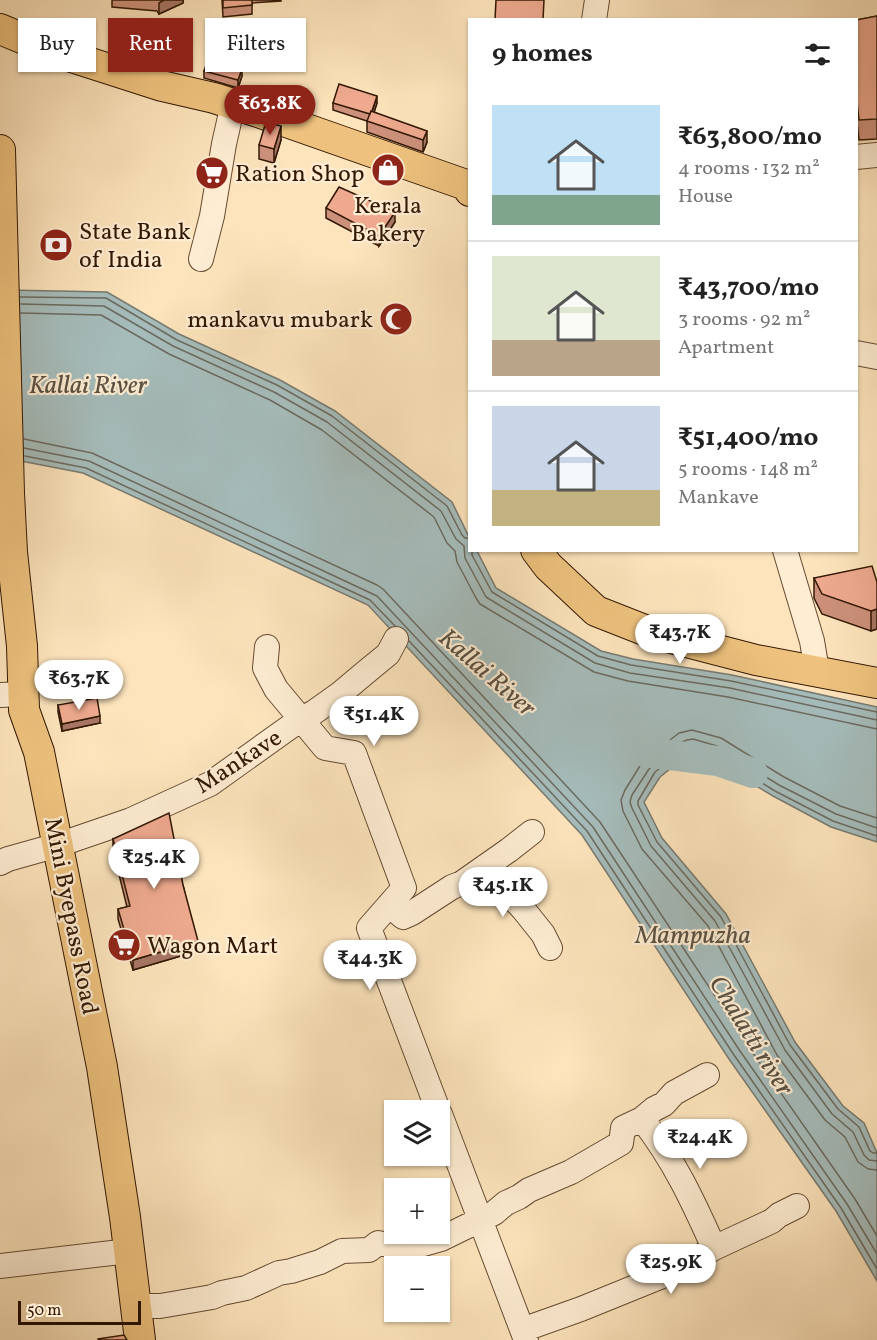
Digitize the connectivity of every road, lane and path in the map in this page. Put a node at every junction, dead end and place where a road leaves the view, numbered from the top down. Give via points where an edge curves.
1 (597, 0) edge
2 (594, 18) edge
3 (0, 29) edge
4 (233, 104) junction
5 (0, 150) edge
6 (0, 155) edge
7 (877, 155) edge
8 (858, 157) edge
9 (468, 187) edge
10 (201, 259) dead end
11 (858, 353) edge
12 (877, 357) edge
13 (538, 552) edge
14 (786, 552) edge
15 (396, 639) dead end
16 (267, 647) dead end
17 (817, 671) junction
18 (877, 682) edge
19 (12, 695) edge
20 (301, 719) junction
21 (532, 832) dead end
22 (57, 845) junction
23 (0, 863) edge
24 (486, 866) junction
25 (389, 905) junction
26 (550, 948) dead end
27 (707, 1075) dead end
28 (434, 1100) edge
29 (642, 1119) junction
30 (450, 1141) edge
31 (797, 1206) dead end
32 (480, 1220) junction
33 (714, 1248) junction
34 (129, 1251) junction
35 (0, 1266) edge
36 (136, 1306) junction
37 (524, 1335) edge
38 (140, 1340) edge

1 - 2 street
3 - 4 main road via 53,51
4 - 9 main road
4 - 10 street
5 - 6 main road
6 - 19 main road, Mini Byepass Road via 9,493 22,646
7 - 8 street
11 - 12 street
13 - 17 main road via 596,611 652,633
14 - 17 street
15 - 20 street, Mankave via 388,654
16 - 20 street via 265,668 276,689
17 - 18 main road
19 - 22 main road, Mini Byepass Road via 24,710 39,752
20 - 22 street, Mankave via 210,784 131,820
20 - 25 street via 325,748 354,753 404,888
21 - 24 street
22 - 23 street, Mankave
22 - 34 main road, Mini Byepass Road via 102,1067
24 - 25 street via 412,914 403,916
24 - 26 street via 543,934
25 - 28 street via 369,928
27 - 29 street
29 - 32 street via 623,1128 621,1143
29 - 33 street via 666,1151
30 - 32 street
31 - 33 street
32 - 36 street via 409,1249 378,1243 369,1250 342,1251 212,1297
32 - 37 street
33 - 37 street via 634,1288
34 - 35 street
34 - 36 main road, Mini Byepass Road
36 - 38 main road, Mini Byepass Road

